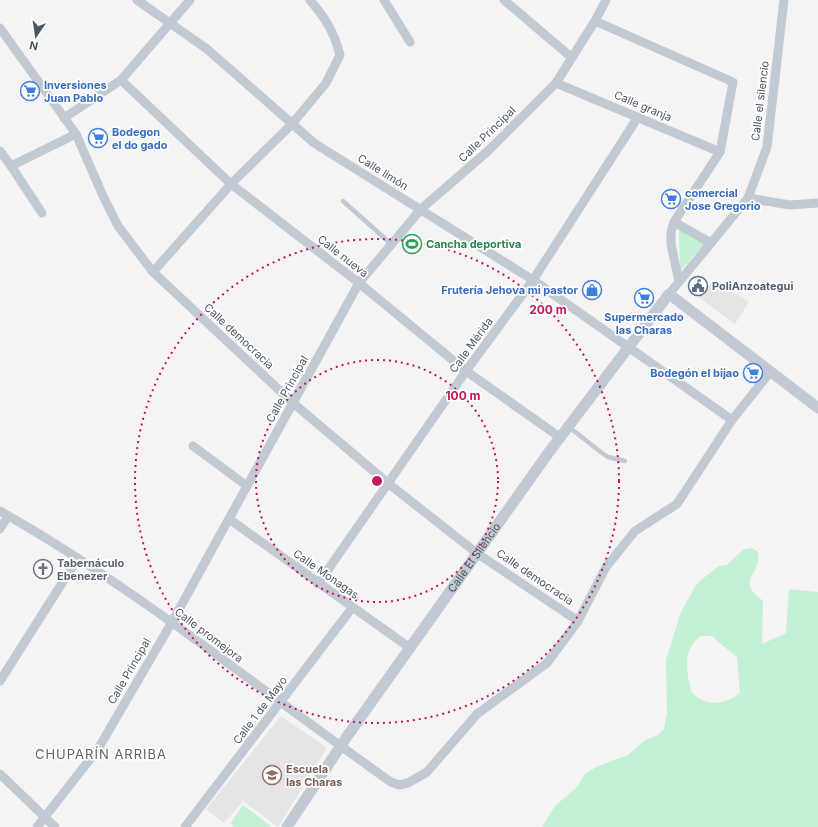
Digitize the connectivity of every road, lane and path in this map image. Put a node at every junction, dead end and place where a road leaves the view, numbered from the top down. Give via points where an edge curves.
1 (136, 0) edge
2 (190, 0) edge
3 (310, 0) edge
4 (384, 0) edge
5 (504, 0) edge
6 (606, 0) edge
7 (784, 0) edge
8 (595, 21) junction
9 (170, 23) junction
10 (0, 28) edge
11 (410, 42) dead end
12 (571, 57) junction
13 (120, 80) junction
14 (556, 83) junction
15 (638, 117) junction
16 (64, 118) junction
17 (292, 124) junction
18 (76, 134) junction
19 (0, 151) edge
20 (720, 152) junction
21 (11, 166) junction
22 (231, 184) junction
23 (748, 198) junction
24 (342, 201) dead end
25 (818, 203) edge
26 (421, 209) junction
27 (42, 213) dead end
28 (674, 222) junction
29 (711, 242) junction
30 (392, 244) junction
31 (153, 272) junction
32 (533, 280) junction
33 (679, 282) junction
34 (358, 283) junction
35 (669, 294) junction
36 (630, 347) junction
37 (466, 371) junction
38 (771, 371) junction
39 (293, 403) junction
40 (818, 408) edge
41 (732, 420) junction
42 (569, 427) junction
43 (561, 438) junction
44 (193, 446) dead end
45 (625, 461) dead end
46 (389, 484) junction
47 (247, 486) junction
48 (4, 514) edge
49 (229, 519) junction
50 (0, 529) edge
51 (478, 554) junction
52 (78, 558) junction
53 (318, 584) junction
54 (352, 608) junction
55 (578, 621) junction
56 (172, 622) junction
57 (410, 648) junction
58 (0, 681) edge
59 (281, 703) junction
60 (340, 746) junction
61 (0, 774) edge
62 (45, 817) junction
63 (37, 827) edge
64 (55, 827) edge
65 (185, 827) edge
66 (287, 827) edge

1 - 9 street, Calle limón
2 - 9 street
3 - 17 street via 335,35 340,56 326,83
4 - 11 street
5 - 12 street
6 - 8 street, Calle Principal
7 - 23 street, Calle el silencio via 766,147
8 - 12 street, Calle Principal
8 - 20 street via 733,82
9 - 13 street
9 - 17 street, Calle limón via 207,49
10 - 16 street, Calle democracia
12 - 14 street, Calle Principal
13 - 16 street
13 - 22 street, Calle nueva
14 - 15 street, Calle granja
14 - 26 street, Calle Principal via 488,151
15 - 20 street, Calle granja
15 - 32 street, Calle Mérida
16 - 18 street, Calle democracia
17 - 22 street
17 - 26 street, Calle limón via 314,143
18 - 21 street
18 - 31 street, Calle democracia via 118,226
19 - 21 street
20 - 28 street
21 - 27 street
22 - 31 street
22 - 34 street, Calle nueva
23 - 25 street via 790,205
23 - 29 street, Calle el silencio
24 - 30 lane
26 - 30 street, Calle Principal
26 - 32 street, Calle limón
28 - 29 street
28 - 33 street via 671,244
29 - 33 street, Calle el silencio
30 - 34 street, Calle Principal
31 - 39 street, Calle democracia
32 - 36 street, Calle limón
32 - 37 street, Calle Mérida
33 - 35 street, Calle el silencio
34 - 37 street, Calle nueva
34 - 39 street, Calle Principal
35 - 36 street, Calle El Silencio
35 - 38 street
36 - 41 street, Calle limón
36 - 42 street, Calle El Silencio
37 - 43 street, Calle nueva
37 - 46 street, Calle Mérida
38 - 40 street
38 - 41 street
39 - 46 street, Calle democracia
39 - 47 street, Calle Principal
41 - 55 street via 677,504 635,531 606,567
42 - 43 street, Calle El Silencio
42 - 45 lane via 608,457
43 - 51 street, Calle El Silencio
44 - 47 street
46 - 51 street, Calle democracia
46 - 53 street, Calle Mérida
47 - 49 street, Calle Principal
48 - 50 street
48 - 52 street, Calle promejora
49 - 53 street, Calle Monagas
49 - 56 street, Calle Principal
51 - 55 street, Calle democracia
51 - 57 street, Calle El Silencio
52 - 56 street, Calle promejora
52 - 58 street
53 - 54 street, Calle Monagas
54 - 57 street, Calle Monagas
54 - 59 street, Calle 1 de Mayo
55 - 60 street, Calle promejora via 547,663 477,714 427,772 408,783 399,785 391,782
56 - 59 street, Calle promejora
56 - 62 street, Calle Principal via 98,749
57 - 60 street, Calle El Silencio
59 - 60 street, Calle promejora
59 - 65 street, Calle 1 de Mayo
60 - 66 street, Calle El Silencio
61 - 62 street
62 - 63 street, Calle Principal
62 - 64 street

